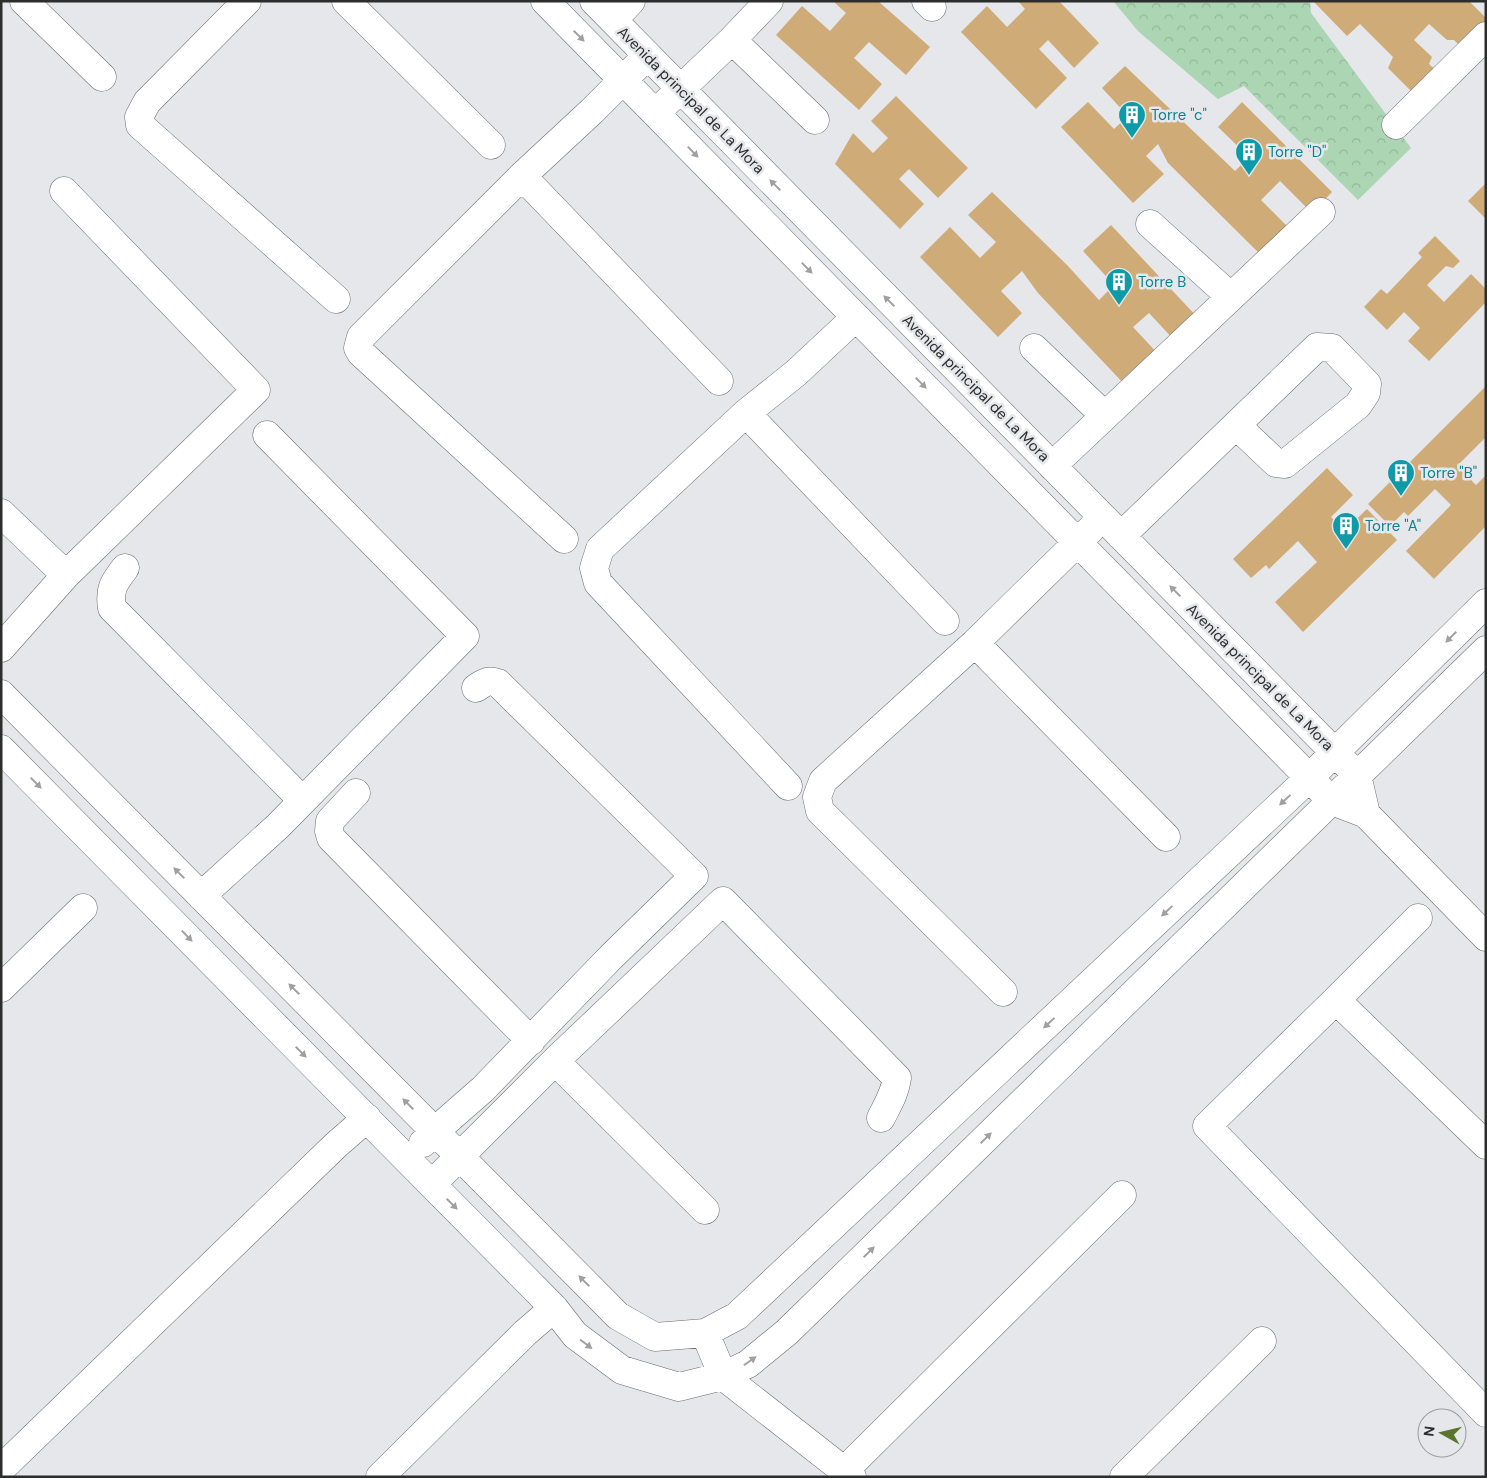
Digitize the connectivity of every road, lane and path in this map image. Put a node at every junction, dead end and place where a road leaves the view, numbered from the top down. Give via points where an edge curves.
1 (24, 1) edge
2 (247, 1) edge
3 (346, 1) edge
4 (545, 1) edge
5 (594, 1) edge
6 (769, 1) edge
7 (622, 11) edge
8 (1486, 36) edge
9 (732, 40) junction
10 (648, 56) junction
11 (102, 77) dead end
12 (623, 80) junction
13 (680, 89) junction
14 (656, 113) junction
15 (815, 120) dead end
16 (1396, 125) dead end
17 (491, 144) dead end
18 (522, 176) junction
19 (64, 191) dead end
20 (1321, 212) dead end
21 (1150, 224) dead end
22 (1231, 297) junction
23 (336, 299) dead end
24 (856, 317) junction
25 (1034, 348) dead end
26 (719, 381) dead end
27 (746, 413) junction
28 (1105, 416) junction
29 (1236, 426) junction
30 (267, 435) dead end
31 (1052, 466) junction
32 (1, 512) edge
33 (1112, 527) junction
34 (564, 539) dead end
35 (1077, 541) junction
36 (125, 568) dead end
37 (66, 576) junction
38 (1486, 602) edge
39 (945, 621) dead end
40 (975, 643) junction
41 (1, 648) edge
42 (1486, 650) edge
43 (476, 688) dead end
44 (1, 694) edge
45 (1, 749) edge
46 (1334, 752) junction
47 (1357, 775) junction
48 (1309, 778) junction
49 (788, 786) dead end
50 (356, 793) dead end
51 (302, 800) junction
52 (1332, 801) junction
53 (1366, 814) junction
54 (1166, 837) dead end
55 (202, 896) junction
56 (83, 908) dead end
57 (1418, 918) dead end
58 (1486, 936) edge
59 (254, 949) junction
60 (228, 978) junction
61 (1, 988) edge
62 (1003, 992) dead end
63 (1336, 1000) junction
64 (531, 1041) junction
65 (555, 1061) junction
66 (367, 1118) junction
67 (881, 1118) dead end
68 (435, 1131) junction
69 (1486, 1144) edge
70 (460, 1156) junction
71 (407, 1159) junction
72 (432, 1184) junction
73 (1122, 1195) dead end
74 (705, 1210) dead end
75 (554, 1308) junction
76 (704, 1333) junction
77 (1262, 1341) dead end
78 (723, 1376) junction
79 (1486, 1413) edge
80 (1, 1469) edge
81 (848, 1474) edge
82 (380, 1477) edge
83 (1124, 1477) edge

1 - 11 street
2 - 23 street via 147,102 139,117 140,125
3 - 17 street
4 -> 12 street
5 - 7 street, Avenida principal de La Mora
6 - 9 street
7 - 10 street, Avenida principal de La Mora
8 - 16 street
9 - 13 street
9 - 15 street
10 - 12 street
10 - 13 street, Avenida principal de La Mora
12 - 14 street
12 - 18 street
13 - 14 street
31 -> 13 street, Avenida principal de La Mora
14 -> 24 street
18 - 26 street
18 - 34 street via 361,336 358,348
19 - 37 street via 256,390
20 - 22 street
21 - 22 street
22 - 28 street
24 - 27 street via 796,373
24 -> 35 street
25 - 28 street
27 - 39 street
27 - 49 street via 600,549 594,568 598,583
28 - 31 street
29 - 29 street via 1276,463 1285,464 1358,405 1366,393 1366,384 1332,348 1317,347
29 - 33 street
30 - 51 street via 465,636
31 - 33 street, Avenida principal de La Mora
32 - 37 street
33 - 35 street
46 -> 33 street, Avenida principal de La Mora
35 - 40 street
35 - 48 street
36 - 51 street via 113,584 110,595 112,608
37 - 41 street
38 -> 46 street
40 - 54 street
40 - 62 street via 823,780 817,797 820,810
42 - 47 street
43 - 64 street via 486,682 498,683 694,876
55 -> 44 street
45 -> 60 street
46 - 47 street, Avenida principal de La Mora
46 - 48 street
47 - 52 street
47 - 53 street
48 - 52 street
48 -> 76 street via 737,1316
50 - 64 street via 330,821 331,838
51 - 55 street
52 - 53 street
78 -> 52 street via 748,1364 787,1332
53 - 58 street
55 - 59 street
56 - 61 street
57 - 63 street
59 - 60 street
68 -> 59 street
60 -> 66 street
63 - 69 street
63 - 79 street via 1208,1126
64 - 68 street
65 - 67 street via 723,901 897,1078 893,1096
65 - 70 street
65 - 74 street
66 - 71 street
66 - 80 street
68 - 70 street
68 - 71 street
70 - 72 street
76 -> 70 street via 655,1337 618,1316
71 - 72 street
72 -> 75 street
73 - 81 street
75 -> 78 street via 575,1335 622,1370 678,1387
75 - 82 street
76 - 78 street
77 - 83 street
78 - 81 street

